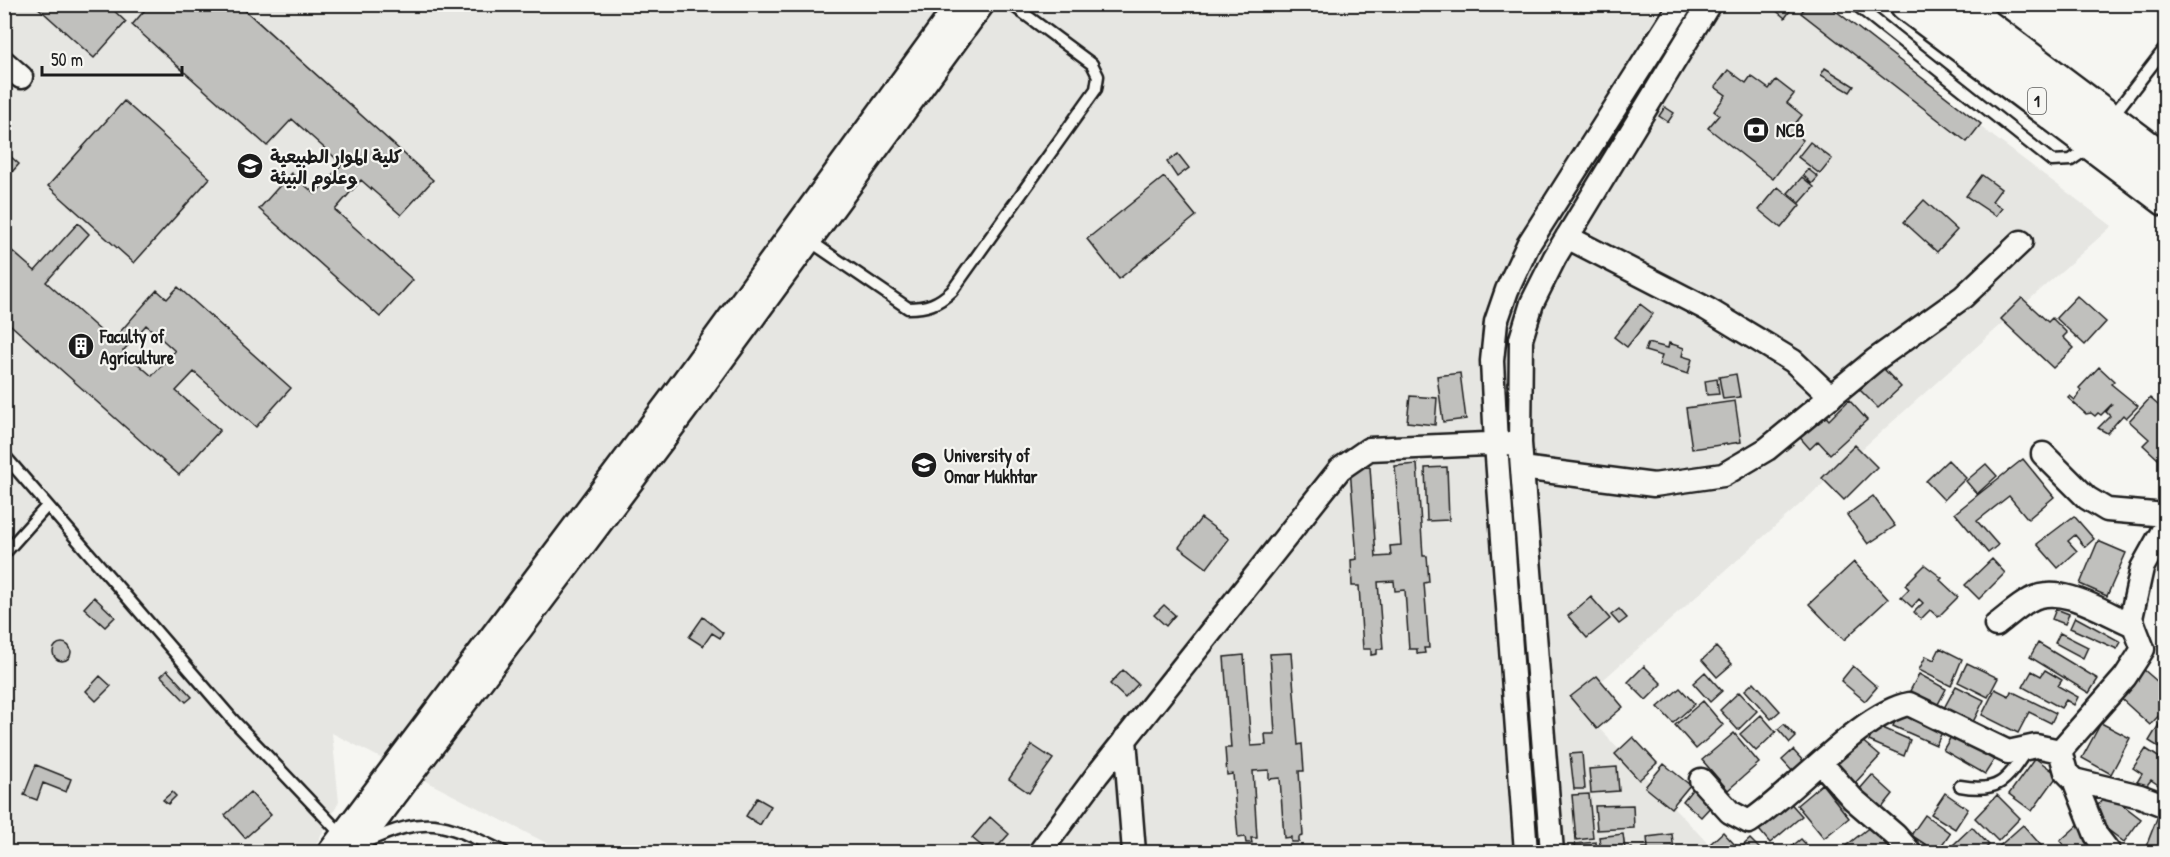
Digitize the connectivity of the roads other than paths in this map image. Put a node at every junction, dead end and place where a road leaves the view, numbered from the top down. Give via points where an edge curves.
1 (958, 4) edge
2 (983, 4) edge
3 (1011, 4) edge
4 (1682, 4) edge
5 (1709, 4) edge
6 (1855, 4) edge
7 (1907, 4) edge
8 (1956, 4) edge
9 (2166, 47) edge
10 (2103, 132) junction
11 (2166, 162) edge
12 (2166, 199) edge
13 (802, 235) junction
14 (1567, 237) junction
15 (2021, 242) dead end
16 (1831, 397) junction
17 (1520, 443) junction
18 (1496, 444) junction
19 (2043, 454) dead end
20 (4, 455) edge
21 (1522, 468) junction
22 (47, 506) junction
23 (2166, 515) edge
24 (2166, 525) edge
25 (4, 554) edge
26 (2131, 624) junction
27 (1996, 625) dead end
28 (1125, 739) junction
29 (2029, 748) junction
30 (2060, 751) junction
31 (1821, 763) junction
32 (1701, 780) dead end
33 (2074, 780) junction
34 (1960, 786) dead end
35 (2166, 806) edge
36 (345, 846) edge
37 (504, 852) edge
38 (1040, 852) edge
39 (1134, 852) edge
40 (1526, 852) edge
41 (1552, 852) edge
42 (1910, 852) edge
43 (2109, 852) edge

1 - 13 street
2 - 13 street
3 - 13 lane via 1092,64 1098,76 1096,89 952,291 940,302 908,308
4 - 18 street via 1528,245 1507,290 1496,322 1492,361
5 - 14 street
6 - 10 lane via 2052,161 2071,160
7 - 10 highway, 1
8 - 10 highway, 1 via 2047,74
9 - 10 lane
10 - 11 highway, 1
10 - 12 highway, 1
13 - 36 street via 685,411
14 - 16 street via 1707,309 1793,361
14 - 17 street via 1532,303 1521,339
15 - 16 street via 1963,297
16 - 21 street via 1767,449 1723,474 1654,485
17 - 18 street
17 - 21 street
18 - 28 street via 1369,449 1351,459
18 - 40 street
19 - 23 street via 2086,498 2107,510
20 - 22 lane
21 - 41 street
22 - 25 lane
22 - 36 lane
24 - 26 street via 2142,568
26 - 27 street via 2085,603 2050,593 2031,599
26 - 30 street via 2143,649 2125,677
28 - 38 street
28 - 39 street
29 - 30 street
29 - 31 street via 2008,752 1909,704 1895,707 1859,731
29 - 34 lane via 2010,775 1993,788
30 - 33 street via 2066,772
31 - 32 street via 1749,822 1730,812
31 - 42 street
33 - 35 street
33 - 43 street via 2096,835
36 - 37 lane via 407,825 433,823 454,828

